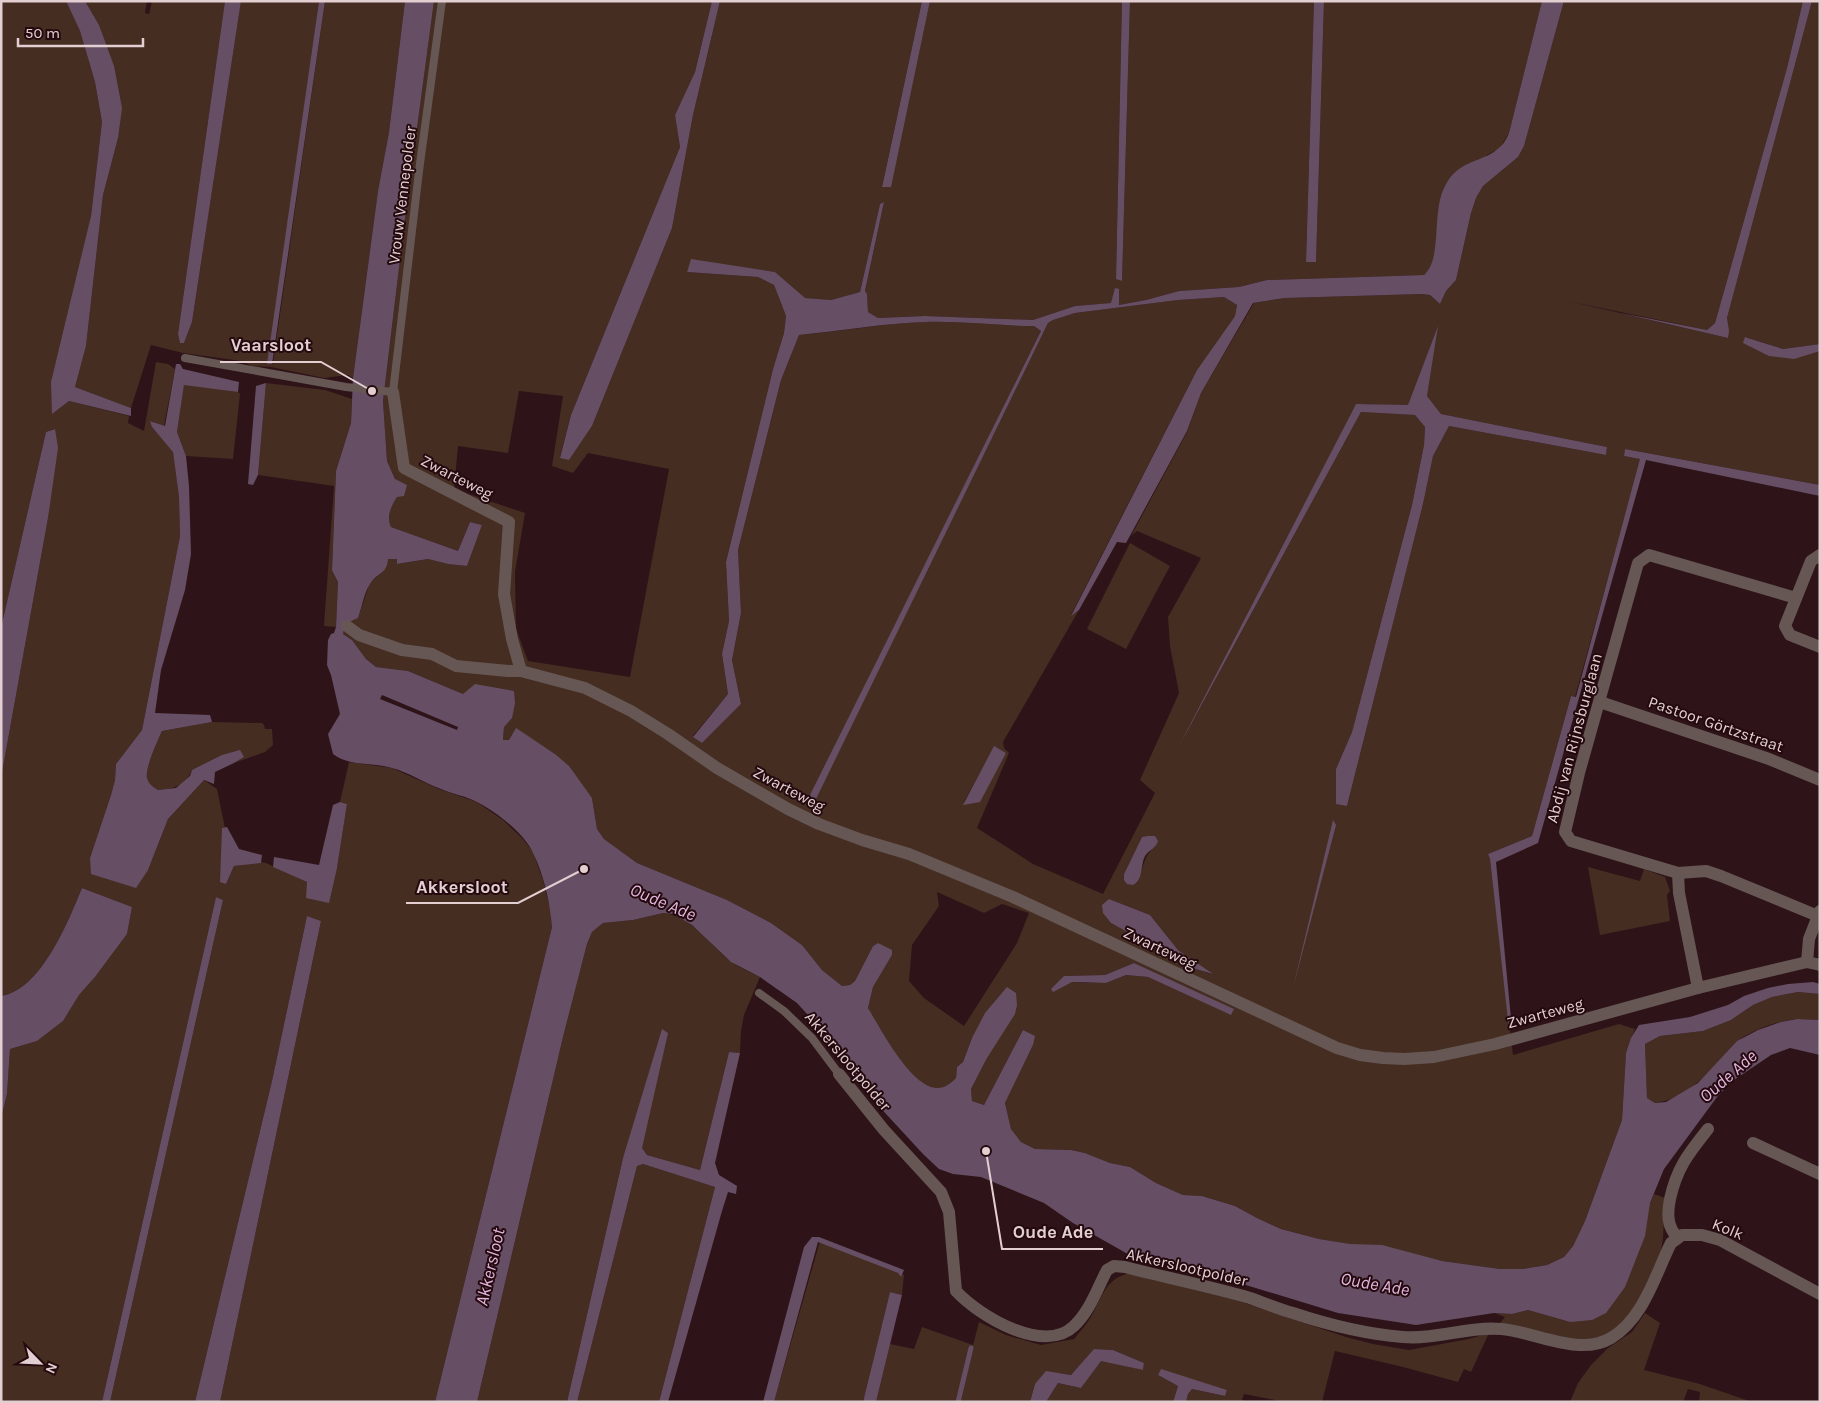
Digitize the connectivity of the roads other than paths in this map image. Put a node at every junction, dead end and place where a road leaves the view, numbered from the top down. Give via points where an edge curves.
1 (442, 1) edge
2 (185, 358) dead end
3 (393, 392) junction
4 (1815, 558) edge
5 (1796, 598) junction
6 (347, 626) dead end
7 (1820, 647) edge
8 (521, 670) junction
9 (1600, 702) junction
10 (1820, 780) edge
11 (1678, 873) junction
12 (1819, 914) edge
13 (1806, 962) junction
14 (1820, 965) edge
15 (1698, 988) junction
16 (759, 993) dead end
17 (839, 1074) joint
18 (1708, 1129) dead end
19 (1753, 1144) dead end
20 (1820, 1174) edge
21 (1678, 1238) junction
22 (1820, 1294) edge

1 - 3 lane, Vrouw Vennepolder via 418,170
2 - 3 lane via 346,387
3 - 8 street, Zwarteweg via 404,468 509,522 504,594
4 - 5 street
5 - 7 street via 1785,626 1790,635
5 - 9 street, Abdij van Rijnsburglaan via 1649,554 1638,563
6 - 8 street, Zwarteweg via 359,635 402,650 432,654 456,666 508,672
8 - 15 street, Zwarteweg via 585,688 631,711 788,810 1013,896 1338,1048 1360,1055 1404,1059 1434,1057 1495,1044
9 - 10 street, Pastoor Görtzstraat via 1713,739
9 - 11 street, Abdij van Rijnsburglaan via 1565,832 1571,841
11 - 12 street, Abdij van Rijnsburglaan via 1706,871
11 - 15 street
12 - 13 street via 1809,938
13 - 14 street, Zwarteweg
13 - 15 street, Zwarteweg
16 - 17 lane, Akkerslootpolder via 812,1038
17 - 21 street, Akkerslootpolder via 884,1130 941,1192 949,1212 956,1291 988,1317 1019,1331 1038,1335 1050,1337 1074,1327 1085,1314 1107,1270 1114,1266 1220,1290 1370,1333 1405,1338 1487,1328 1584,1346 1612,1338 1631,1319 1646,1297 1671,1243
18 - 21 street via 1688,1154 1674,1180 1668,1220 1671,1231
19 - 20 street
21 - 22 street, Kolk via 1702,1234 1720,1240

